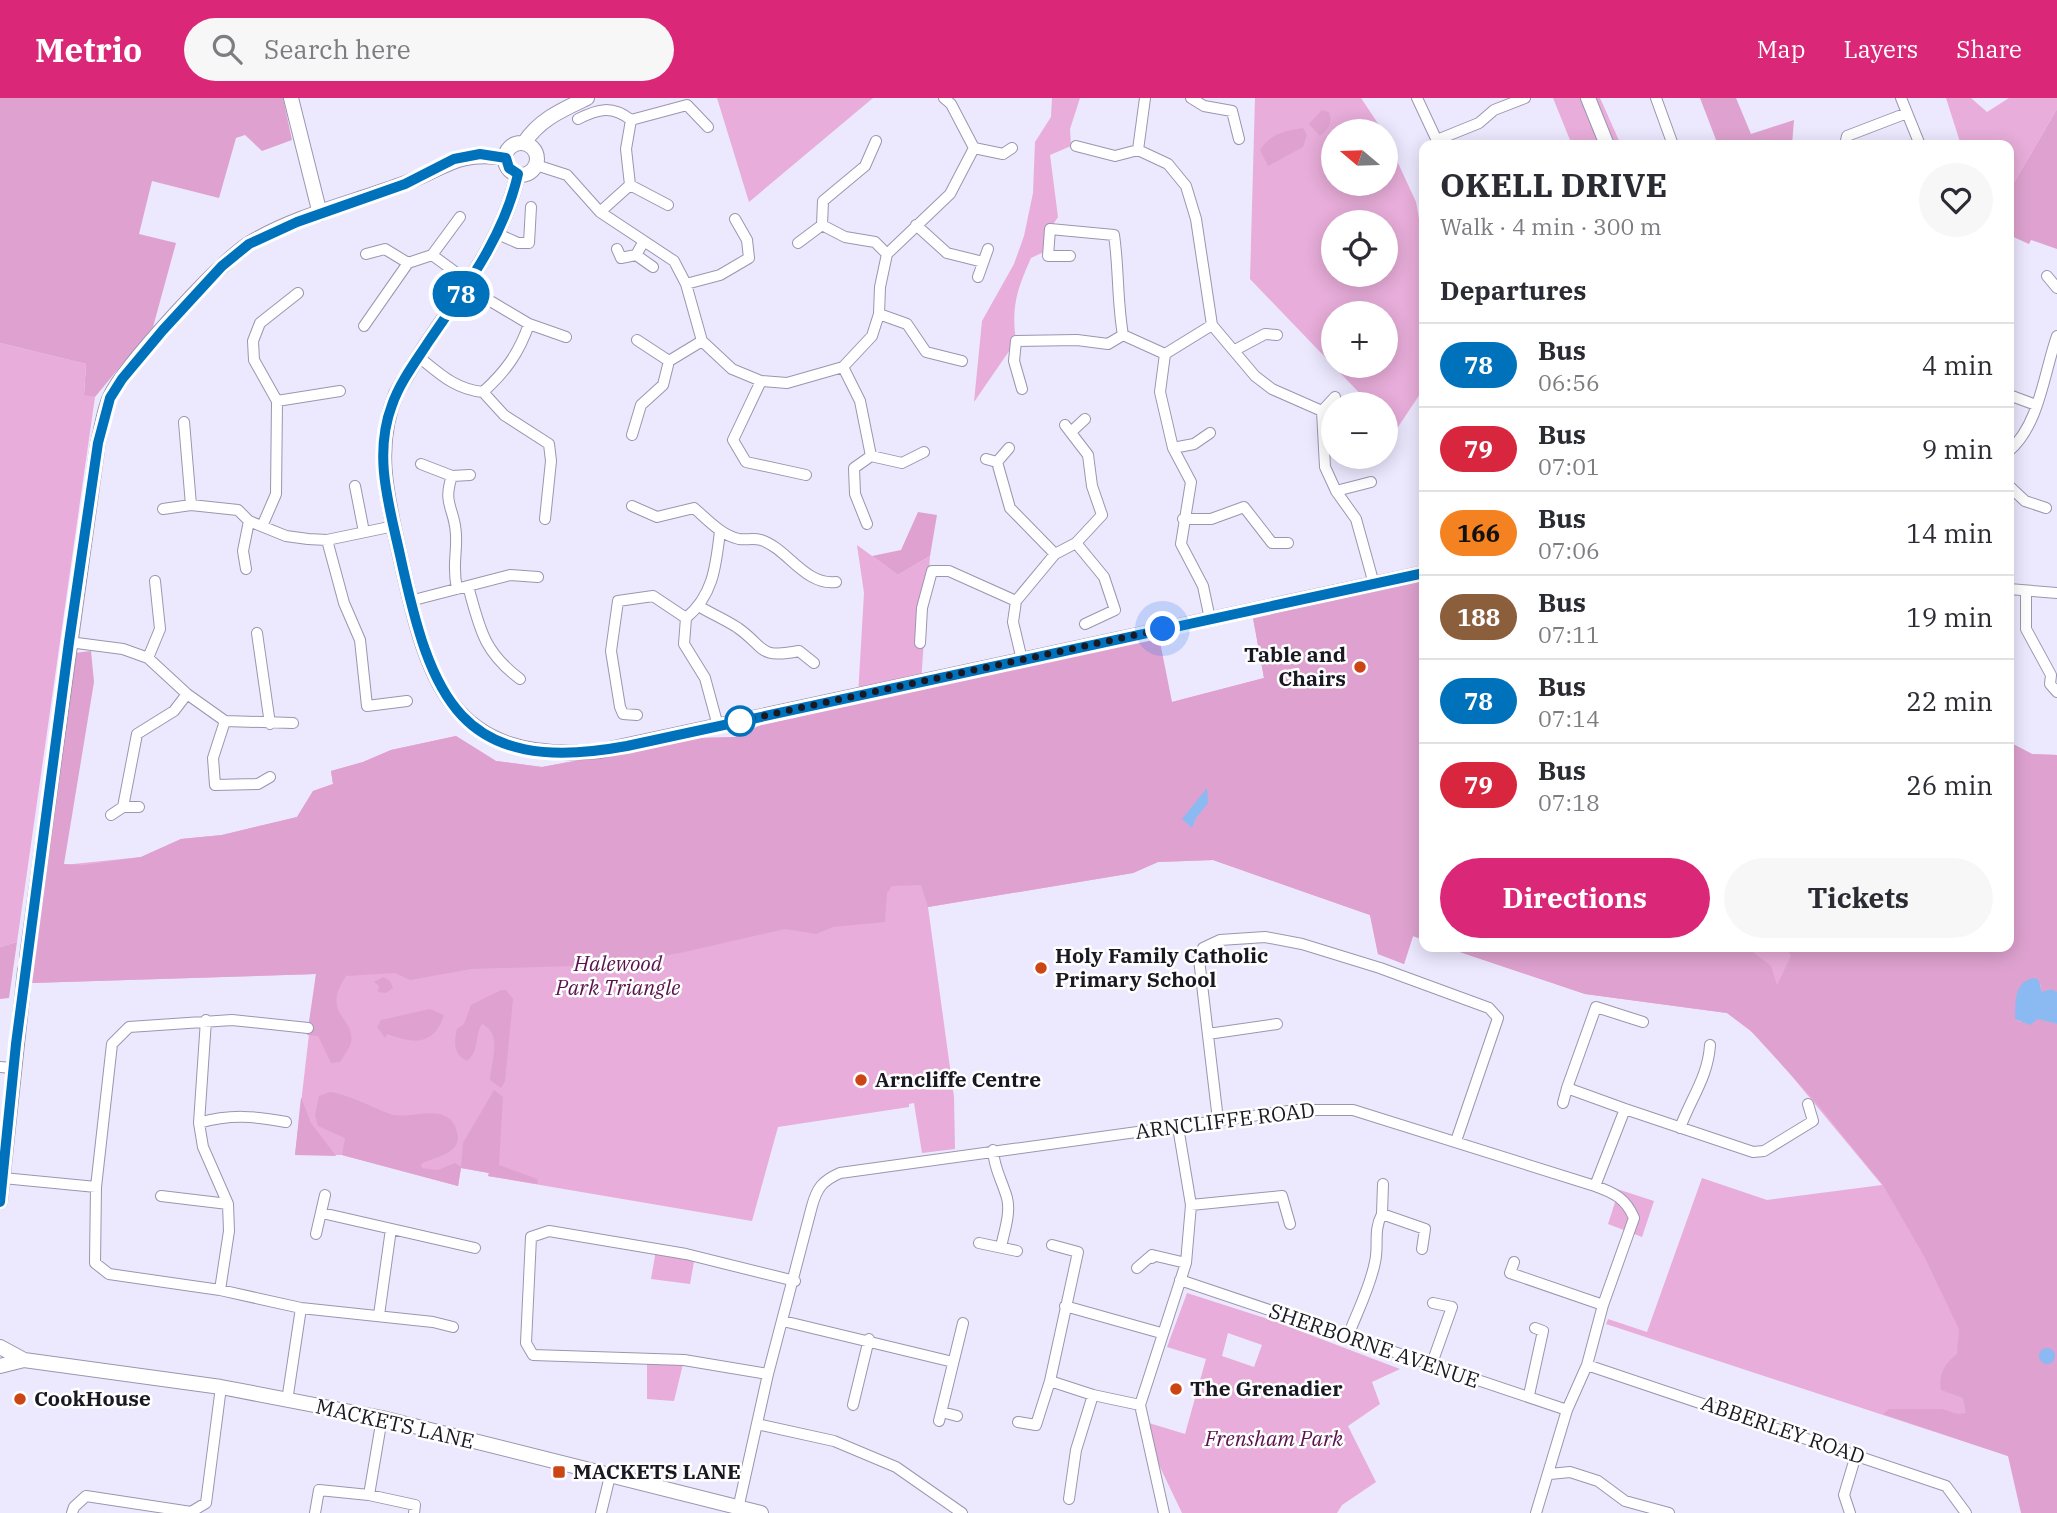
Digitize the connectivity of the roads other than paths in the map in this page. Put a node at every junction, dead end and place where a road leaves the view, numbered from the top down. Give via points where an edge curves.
1 (290, 98) edge
2 (587, 98) edge
3 (1145, 98) edge
4 (1191, 98) edge
5 (1417, 98) edge
6 (1525, 98) edge
7 (1588, 98) edge
8 (1656, 98) edge
9 (1901, 98) edge
10 (951, 100) edge
11 (1907, 113) junction
12 (578, 119) dead end
13 (631, 120) junction
14 (708, 127) dead end
15 (1239, 139) dead end
16 (1437, 140) edge
17 (1444, 140) edge
18 (1605, 140) edge
19 (1671, 140) edge
20 (1846, 140) edge
21 (1918, 140) edge
22 (876, 141) dead end
23 (524, 143) junction
24 (1076, 146) dead end
25 (974, 148) junction
26 (1012, 148) dead end
27 (1138, 150) junction
28 (506, 158) junction
29 (536, 165) junction
30 (518, 174) junction
31 (630, 185) junction
32 (668, 205) dead end
33 (531, 207) dead end
34 (600, 212) junction
35 (320, 214) junction
36 (460, 217) dead end
37 (735, 219) dead end
38 (822, 225) junction
39 (916, 225) junction
40 (498, 234) junction
41 (645, 240) junction
42 (798, 243) dead end
43 (617, 249) dead end
44 (988, 249) dead end
45 (366, 254) dead end
46 (887, 254) junction
47 (432, 255) junction
48 (636, 255) junction
49 (1070, 256) dead end
50 (983, 262) junction
51 (408, 263) junction
52 (653, 267) dead end
53 (978, 276) dead end
54 (2047, 276) dead end
55 (469, 282) junction
56 (686, 284) junction
57 (2057, 289) edge
58 (298, 293) dead end
59 (492, 302) dead end
60 (879, 314) junction
61 (529, 324) junction
62 (1212, 325) junction
63 (364, 326) dead end
64 (1123, 335) junction
65 (1277, 335) dead end
66 (2057, 336) edge
67 (566, 337) dead end
68 (637, 340) dead end
69 (702, 341) junction
70 (1235, 350) junction
71 (1165, 354) junction
72 (419, 357) junction
73 (669, 361) junction
74 (962, 361) dead end
75 (843, 367) junction
76 (761, 381) junction
77 (1022, 389) dead end
78 (340, 391) dead end
79 (483, 392) junction
80 (2014, 397) edge
81 (277, 401) junction
82 (2036, 405) junction
83 (1321, 411) edge
84 (1085, 419) dead end
85 (184, 422) dead end
86 (1210, 433) dead end
87 (632, 435) dead end
88 (2014, 447) edge
89 (1009, 448) dead end
90 (1173, 448) junction
91 (924, 452) dead end
92 (871, 456) junction
93 (421, 464) dead end
94 (1326, 469) edge
95 (470, 475) dead end
96 (806, 475) dead end
97 (452, 476) junction
98 (1371, 482) dead end
99 (355, 486) dead end
100 (1336, 491) junction
101 (2014, 491) edge
102 (191, 505) junction
103 (632, 506) dead end
104 (2046, 508) dead end
105 (163, 509) dead end
106 (545, 519) dead end
107 (1184, 519) junction
108 (249, 521) junction
109 (263, 524) junction
110 (867, 524) dead end
111 (394, 526) junction
112 (720, 531) junction
113 (364, 532) junction
114 (327, 540) junction
115 (1076, 543) junction
116 (1288, 543) dead end
117 (1055, 554) junction
118 (246, 569) dead end
119 (1419, 574) edge
120 (538, 577) dead end
121 (155, 581) dead end
122 (836, 582) dead end
123 (1374, 584) junction
124 (462, 588) junction
125 (2014, 590) edge
126 (2026, 592) junction
127 (2057, 593) edge
128 (410, 601) junction
129 (1016, 601) junction
130 (700, 607) junction
131 (1115, 610) junction
132 (1127, 614) dead end
133 (686, 618) junction
134 (1210, 619) junction
135 (1085, 624) dead end
136 (257, 634) dead end
137 (69, 642) junction
138 (920, 643) dead end
139 (148, 658) junction
140 (1022, 660) junction
141 (814, 663) dead end
142 (520, 679) dead end
143 (2057, 692) edge
144 (187, 694) junction
145 (407, 701) dead end
146 (638, 715) dead end
147 (225, 721) junction
148 (293, 723) dead end
149 (270, 724) junction
150 (718, 726) junction
151 (270, 777) dead end
152 (215, 785) junction
153 (208, 796) dead end
154 (123, 807) junction
155 (139, 807) dead end
156 (111, 815) dead end
157 (205, 1020) junction
158 (1643, 1022) dead end
159 (1277, 1024) dead end
160 (308, 1028) dead end
161 (1208, 1034) junction
162 (1710, 1045) dead end
163 (7, 1068) edge
164 (1567, 1088) junction
165 (1563, 1103) dead end
166 (1808, 1104) dead end
167 (1625, 1109) junction
168 (1218, 1120) junction
169 (286, 1122) dead end
170 (199, 1123) junction
171 (1811, 1123) junction
172 (1826, 1126) dead end
173 (1178, 1127) junction
174 (1681, 1128) junction
175 (1456, 1141) junction
176 (993, 1150) junction
177 (3, 1178) junction
178 (1383, 1184) dead end
179 (1595, 1186) junction
180 (96, 1187) junction
181 (325, 1195) dead end
182 (160, 1196) dead end
183 (0, 1202) edge
184 (228, 1205) junction
185 (1191, 1205) junction
186 (321, 1213) junction
187 (1382, 1214) junction
188 (1290, 1224) dead end
189 (391, 1229) junction
190 (316, 1234) dead end
191 (979, 1243) dead end
192 (1052, 1245) dead end
193 (1000, 1247) junction
194 (475, 1248) dead end
195 (1422, 1249) dead end
196 (1017, 1251) dead end
197 (1514, 1262) dead end
198 (1186, 1263) junction
199 (1137, 1268) dead end
200 (1181, 1280) junction
201 (795, 1281) junction
202 (220, 1290) junction
203 (1433, 1303) dead end
204 (1603, 1305) junction
205 (1065, 1306) junction
206 (301, 1308) junction
207 (379, 1315) junction
208 (783, 1321) junction
209 (963, 1323) dead end
210 (453, 1327) dead end
211 (1535, 1328) dead end
212 (1161, 1333) junction
213 (1348, 1336) junction
214 (869, 1339) junction
215 (0, 1347) edge
216 (24, 1360) junction
217 (953, 1362) junction
218 (1587, 1365) junction
219 (0, 1366) edge
220 (1431, 1366) junction
221 (768, 1374) junction
222 (1050, 1381) junction
223 (221, 1387) junction
224 (1093, 1395) junction
225 (1530, 1395) junction
226 (287, 1401) junction
227 (853, 1404) dead end
228 (1140, 1405) junction
229 (1567, 1409) junction
230 (957, 1416) dead end
231 (382, 1418) junction
232 (1018, 1422) dead end
233 (757, 1424) junction
234 (1856, 1455) junction
235 (1550, 1474) junction
236 (610, 1476) junction
237 (369, 1495) junction
238 (1069, 1499) dead end
239 (1625, 1501) junction
240 (738, 1508) junction
241 (72, 1513) edge
242 (315, 1513) edge
243 (414, 1513) edge
244 (601, 1513) edge
245 (761, 1513) edge
246 (962, 1513) edge
247 (1164, 1513) edge
248 (1536, 1513) edge
249 (1622, 1513) edge
250 (1669, 1513) edge
251 (1850, 1513) edge
252 (1966, 1513) edge

1 - 35 street
2 - 23 street via 548,117
3 - 27 street
4 - 15 street via 1204,106 1237,108
5 - 16 street
6 - 17 street via 1494,110
7 - 18 street
8 - 19 street
9 - 11 street
10 - 25 street
11 - 20 street
11 - 21 street
12 - 13 street via 604,109 621,112
13 - 14 street via 687,105
13 - 31 street via 626,149
22 - 38 street via 864,166 823,201
23 - 28 street via 513,145
23 - 29 street via 535,151
24 - 27 street via 1115,156
25 - 26 street via 1003,154
25 - 39 street via 950,194
27 - 62 street via 1168,164 1186,186 1196,219
28 - 30 street via 509,168
28 - 35 street via 480,154 454,159 405,184
29 - 30 street
29 - 34 street via 567,175
30 - 40 street
31 - 32 street
31 - 34 street
33 - 40 street via 529,243
34 - 41 street
35 - 137 street via 240,250 155,340 110,398 98,443
36 - 47 street
37 - 56 street via 747,240 749,258 720,275
38 - 42 street
38 - 46 street via 845,237 875,242
39 - 46 street
39 - 50 street via 947,253
40 - 55 street
41 - 48 street
41 - 56 street via 674,261
43 - 48 street via 621,258
44 - 50 street
45 - 51 street via 385,249
46 - 60 street
47 - 51 street
47 - 55 street
48 - 52 street
49 - 64 street via 1048,256 1050,229 1114,235
50 - 53 street
51 - 63 street
54 - 57 street
55 - 72 street
56 - 69 street
58 - 81 street via 260,323 253,341 254,360
59 - 61 street
60 - 74 street via 907,324 926,352
60 - 75 street via 872,336
61 - 67 street
61 - 79 street via 508,369
62 - 70 street
62 - 71 street
64 - 71 street
64 - 77 street via 1108,344 1016,341 1014,361
65 - 70 street via 1265,334
66 - 82 street
68 - 73 street
69 - 73 street
69 - 76 street via 732,369
70 - 83 street via 1272,389
71 - 90 street via 1160,392
72 - 79 street via 447,381
72 - 111 street via 396,394 384,433 382,469
73 - 87 street via 663,385 641,405
75 - 76 street via 786,383
75 - 92 street via 860,401
76 - 96 street via 733,440 746,462
78 - 81 street
79 - 106 street via 504,415 549,443
80 - 82 street
81 - 109 street via 276,494
82 - 88 street
84 - 115 street via 1068,428 1088,454 1091,486 1102,515
85 - 102 street
86 - 90 street
89 - 117 street via 992,461 1010,508
90 - 107 street via 1191,482
91 - 92 street via 902,463
92 - 110 street via 853,468 855,494
93 - 97 street
94 - 100 street
95 - 97 street
97 - 124 street via 446,495 456,535 452,567
98 - 100 street
99 - 113 street
100 - 123 street via 1356,519
101 - 104 street via 2025,501
102 - 105 street
102 - 108 street via 238,510
103 - 112 street via 657,517 694,508
107 - 116 street via 1212,519 1244,507 1272,543
107 - 134 street via 1181,544 1203,586
108 - 109 street
108 - 118 street via 243,551
109 - 114 street via 286,536
111 - 113 street
111 - 128 street
112 - 122 street via 762,540 808,574
112 - 130 street via 715,574
113 - 114 street
114 - 145 street via 344,603 360,640 364,711
115 - 117 street
115 - 131 street via 1104,577
117 - 129 street
119 - 123 street
120 - 124 street via 510,575
121 - 139 street via 160,629
123 - 134 street
124 - 128 street
124 - 142 street via 484,642 499,663
125 - 126 street
126 - 127 street
126 - 143 street via 2026,629
128 - 150 street via 425,656 447,698 470,723 502,742 536,752 575,753
129 - 138 street via 949,571 932,571 922,608
129 - 140 street via 1013,622
130 - 133 street
130 - 141 street via 740,629 759,649 778,656 799,652
131 - 132 street
131 - 135 street
133 - 146 street via 653,596 618,601 611,651 618,716
133 - 150 street via 684,644 705,678
134 - 140 street
136 - 149 street
137 - 139 street via 123,649
137 - 163 street via 26,964
139 - 144 street
140 - 150 street
144 - 147 street
144 - 154 street via 174,711 138,734
147 - 149 street
147 - 152 street via 213,758
148 - 149 street
151 - 152 street via 258,784
152 - 153 street
154 - 155 street
154 - 156 street
157 - 160 street
157 - 170 street
157 - 180 street via 128,1027 112,1044
158 - 164 street via 1596,1007
159 - 161 street
161 - 168 street
161 - 175 street via 1199,959 1203,948 1220,940 1265,937 1302,944 1489,1008 1498,1018
162 - 174 street via 1707,1074
163 - 177 street
164 - 165 street
164 - 167 street
166 - 171 street
167 - 174 street
167 - 179 street
168 - 173 street, ARNCLIFFE ROAD
168 - 175 street, ARNCLIFFE ROAD via 1296,1110 1353,1110
169 - 170 street via 223,1116
170 - 184 street via 203,1147
171 - 172 street
171 - 174 street via 1764,1151 1753,1152
173 - 176 street, ARNCLIFFE ROAD
173 - 185 street
175 - 179 street, ARNCLIFFE ROAD
176 - 193 street via 1008,1211
176 - 201 street, ARNCLIFFE ROAD via 840,1173 824,1181 814,1198
177 - 180 street
177 - 183 street
178 - 187 street
179 - 204 street, ARNCLIFFE ROAD via 1628,1204 1634,1218
180 - 202 street via 95,1263 109,1274
181 - 186 street
182 - 184 street
184 - 202 street
185 - 188 street via 1282,1196
185 - 198 street
186 - 189 street
186 - 190 street
187 - 195 street via 1425,1229
187 - 213 street via 1374,1238 1372,1275
189 - 194 street
189 - 207 street
191 - 193 street
192 - 205 street via 1078,1252
193 - 196 street
197 - 204 street via 1510,1273
198 - 199 street via 1152,1256
198 - 200 street
200 - 212 street
200 - 213 street, SHERBORNE AVENUE
201 - 208 street, ARNCLIFFE ROAD
201 - 221 street via 686,1254 550,1231 531,1237 526,1343 533,1355 684,1360
202 - 206 street
203 - 220 street via 1452,1307
204 - 218 street, ARNCLIFFE ROAD
205 - 212 street
205 - 222 street
206 - 207 street
206 - 226 street
207 - 210 street
208 - 214 street
208 - 221 street, ARNCLIFFE ROAD
209 - 217 street
211 - 225 street via 1543,1331
212 - 228 street
213 - 220 street, SHERBORNE AVENUE
214 - 217 street
214 - 227 street
215 - 216 street, MACKETS LANE
216 - 219 street, MACKETS LANE
216 - 223 street, MACKETS LANE
217 - 230 street via 941,1417
218 - 229 street, ARNCLIFFE ROAD
218 - 234 street, ABBERLEY ROAD
220 - 225 street, SHERBORNE AVENUE
221 - 233 street, ARNCLIFFE ROAD
222 - 224 street
222 - 232 street via 1036,1425
223 - 226 street, MACKETS LANE
223 - 241 street via 206,1503 191,1512 86,1496
224 - 228 street
224 - 238 street via 1076,1450
225 - 229 street, SHERBORNE AVENUE
226 - 231 street, MACKETS LANE
228 - 247 street
229 - 235 street, ARNCLIFFE ROAD
231 - 236 street, MACKETS LANE
231 - 237 street
233 - 240 street, ARNCLIFFE ROAD
233 - 246 street via 834,1441 896,1467
234 - 251 street via 1844,1495
234 - 252 street, ABBERLEY ROAD via 1946,1486
235 - 239 street via 1570,1472 1598,1481
235 - 248 street, ARNCLIFFE ROAD
236 - 240 street, MACKETS LANE
236 - 244 street
237 - 242 street via 319,1490
237 - 243 street via 415,1505
239 - 249 street
239 - 250 street
240 - 245 street, MACKETS LANE

